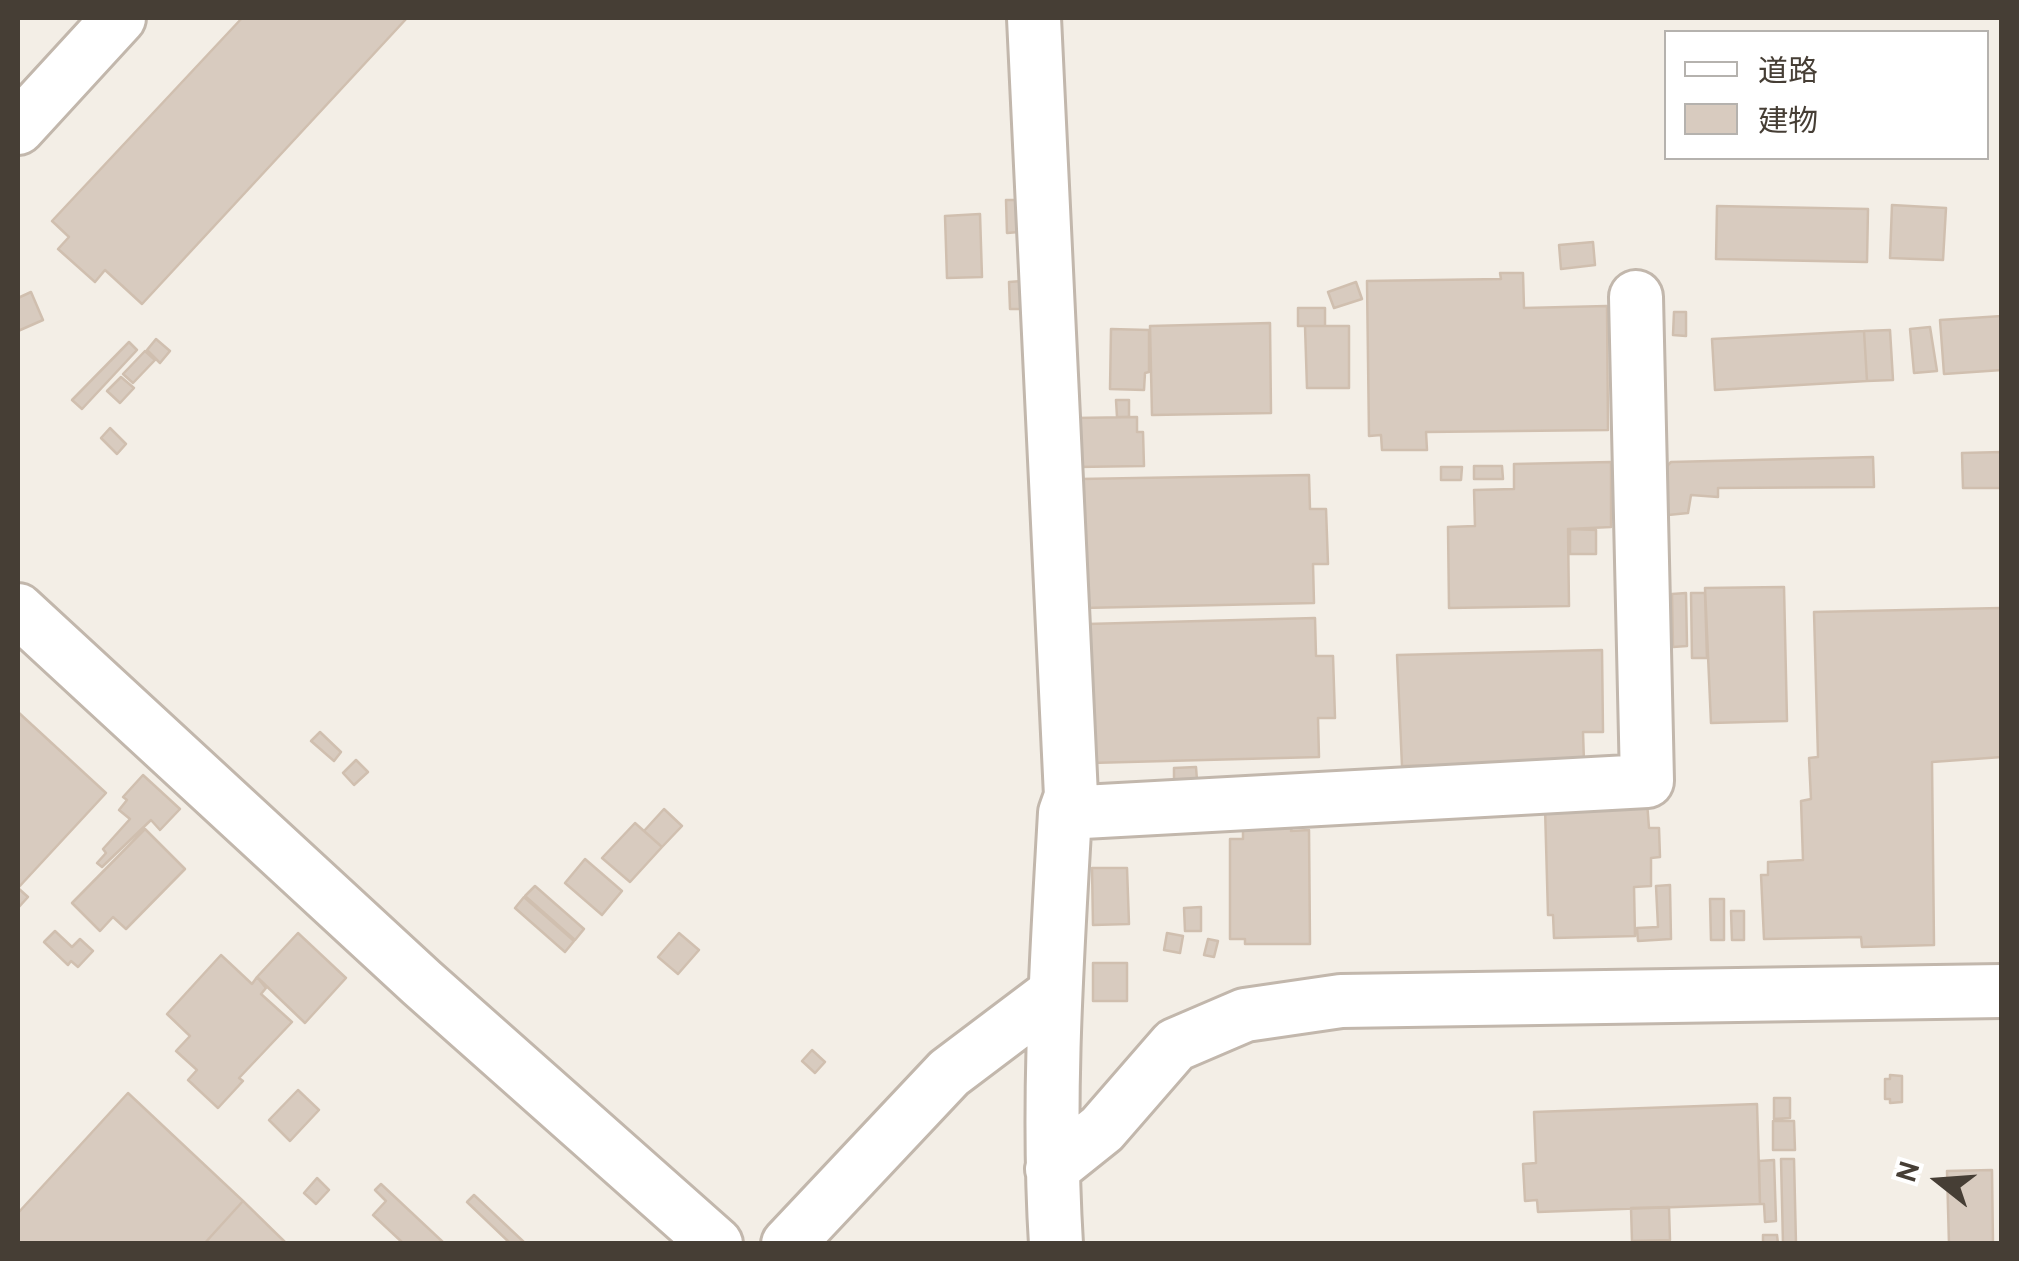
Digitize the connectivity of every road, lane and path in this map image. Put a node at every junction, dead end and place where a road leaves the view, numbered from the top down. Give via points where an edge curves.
1 (118, 18) edge
2 (1034, 18) edge
3 (18, 128) edge
4 (1636, 297) dead end
5 (18, 610) edge
6 (1065, 813) junction
7 (2002, 990) edge
8 (1055, 993) junction
9 (1052, 1169) junction
10 (716, 1244) edge
11 (788, 1244) edge
12 (1056, 1244) edge

1 - 3 street
2 - 6 street via 1071,796
4 - 6 street via 1647,781
5 - 10 street
6 - 8 street
7 - 9 street via 1341,1000 1245,1015 1175,1046 1102,1129
8 - 9 street
8 - 11 street via 948,1073
9 - 12 street

